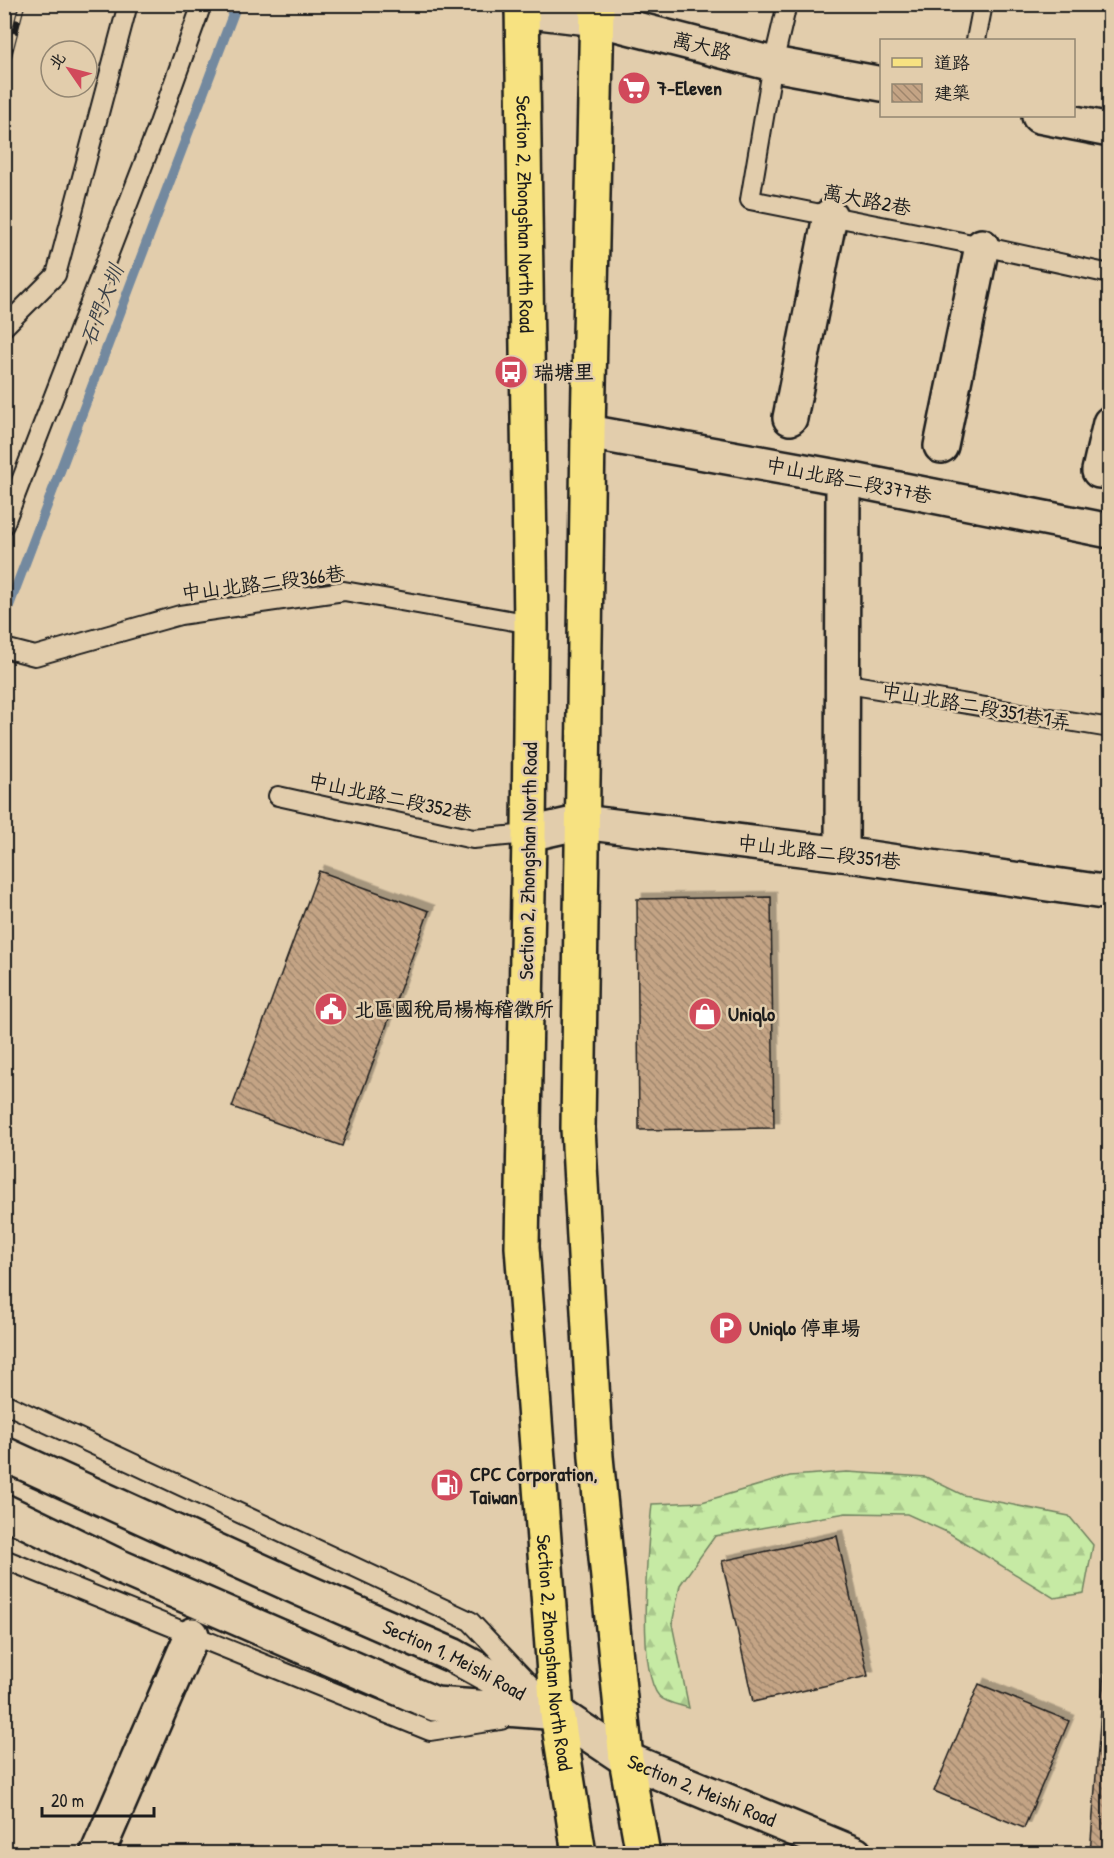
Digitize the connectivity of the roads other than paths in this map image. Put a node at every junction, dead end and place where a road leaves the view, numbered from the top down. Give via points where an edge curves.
1 (128, 4) edge
2 (201, 4) edge
3 (787, 4) edge
4 (983, 4) edge
5 (522, 7) edge
6 (597, 12) edge
7 (976, 39) edge
8 (773, 64) junction
9 (880, 84) edge
10 (1044, 117) edge
11 (1110, 130) edge
12 (830, 216) junction
13 (982, 246) junction
14 (1110, 274) edge
15 (4, 327) edge
16 (790, 418) dead end
17 (1110, 423) edge
18 (588, 432) junction
19 (941, 446) dead end
20 (1099, 471) dead end
21 (843, 478) junction
22 (4, 525) edge
23 (1110, 531) edge
24 (531, 624) junction
25 (8, 649) edge
26 (842, 683) junction
27 (1110, 728) edge
28 (278, 796) dead end
29 (582, 822) junction
30 (530, 834) junction
31 (842, 854) junction
32 (1110, 893) edge
33 (4, 1403) edge
34 (4, 1454) edge
35 (4, 1511) edge
36 (4, 1559) edge
37 (192, 1635) junction
38 (556, 1713) junction
39 (626, 1759) junction
40 (97, 1854) edge
41 (579, 1854) edge
42 (642, 1854) edge
43 (855, 1854) edge

1 - 15 lane via 56,275
2 - 22 lane via 157,129
3 - 8 lane
4 - 7 lane
5 - 6 street, 萬大路
5 - 24 main road, Section 2, Zhongshan North Road
6 - 8 street, 萬大路
6 - 18 main road
8 - 9 street, 萬大路
8 - 12 lane, 萬大路2巷 via 750,200
10 - 11 street
12 - 13 lane, 萬大路2巷
12 - 16 street
13 - 14 lane, 萬大路2巷
13 - 19 street
17 - 20 street
18 - 21 street, 中山北路二段377巷
18 - 29 main road
21 - 23 street, 中山北路二段377巷
21 - 26 street
24 - 25 lane, 中山北路二段366巷 via 344,591 180,615 35,656
24 - 30 main road, Section 2, Zhongshan North Road
26 - 27 lane, 中山北路二段351巷1弄
26 - 31 street
28 - 30 lane, 中山北路二段352巷 via 473,839
29 - 30 street, 中山北路二段351巷
29 - 31 street, 中山北路二段351巷
29 - 39 main road via 579,1152 596,1457
30 - 38 main road, Section 2, Zhongshan North Road via 522,1247
31 - 32 street, 中山北路二段351巷
33 - 38 lane via 470,1621
34 - 38 street, Section 1, Meishi Road via 452,1655
35 - 38 street, Section 1, Meishi Road via 120,1567 435,1704
36 - 37 lane
37 - 38 lane via 430,1731
37 - 40 street
38 - 39 street, Section 2, Meishi Road
38 - 41 main road, Section 2, Zhongshan North Road
39 - 42 main road
39 - 43 street, Section 2, Meishi Road

